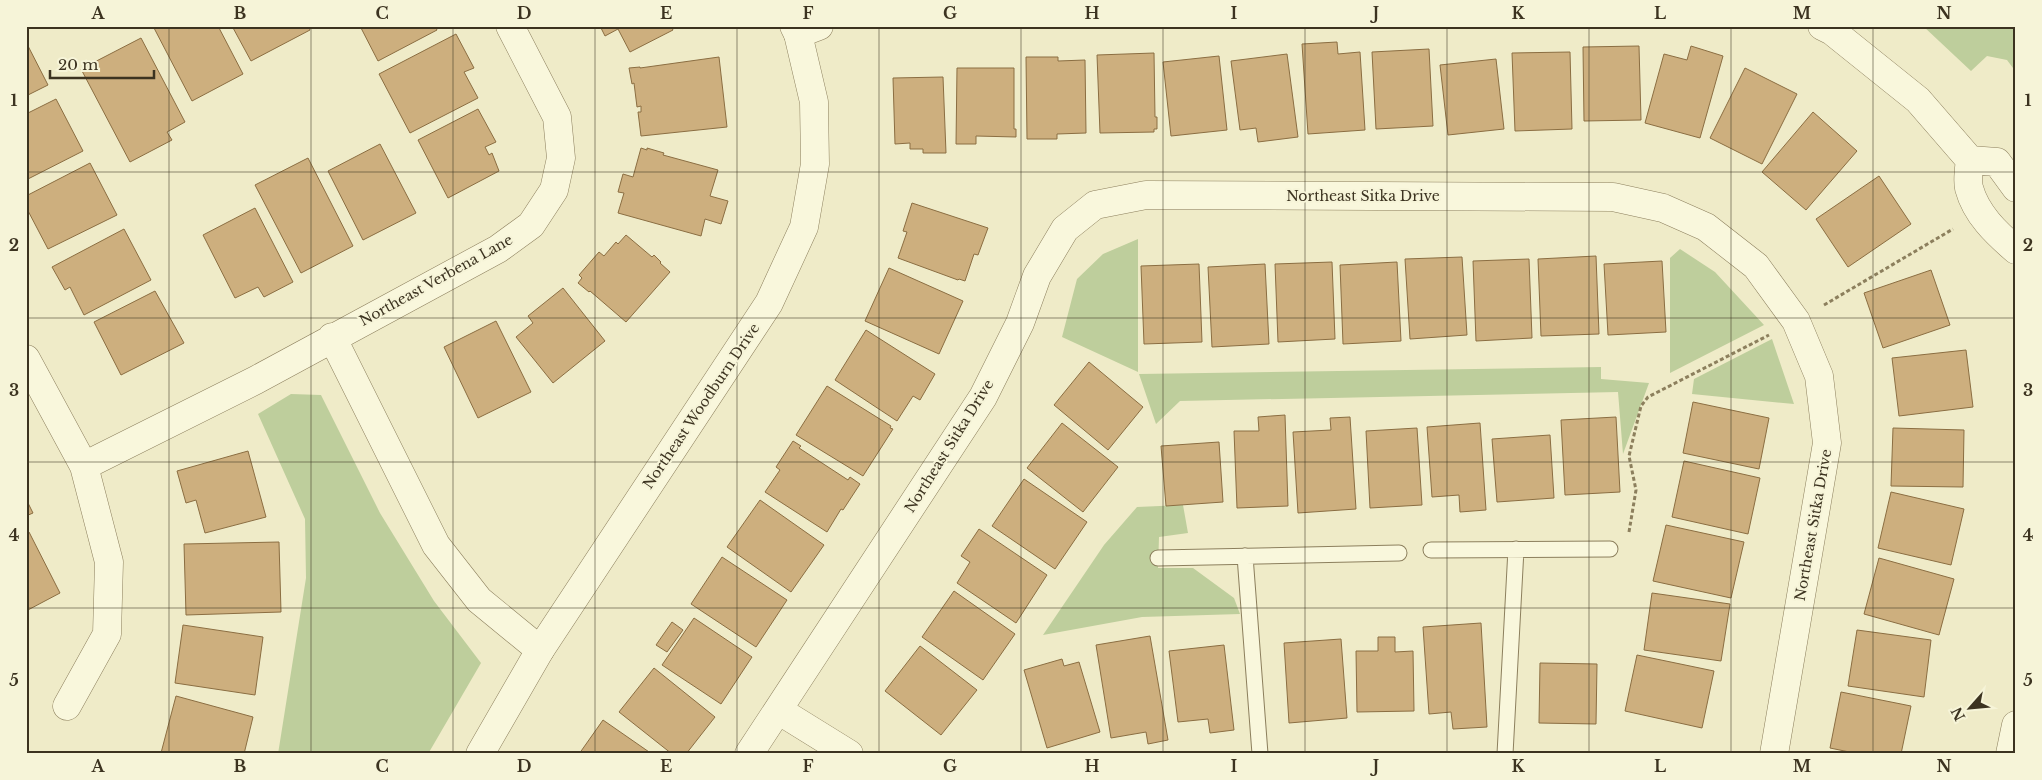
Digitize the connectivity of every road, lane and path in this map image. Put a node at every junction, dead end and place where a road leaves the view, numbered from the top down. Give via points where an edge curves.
1 (510, 26) edge
2 (1822, 26) edge
3 (804, 29) edge
4 (1970, 160) junction
5 (2016, 188) edge
6 (1981, 213) junction
7 (2016, 250) edge
8 (1824, 305) dead end
9 (1772, 334) dead end
10 (332, 337) junction
11 (26, 359) edge
12 (84, 466) junction
13 (1516, 549) junction
14 (1610, 549) joint
15 (1431, 550) dead end
16 (1399, 553) dead end
17 (1244, 556) junction
18 (1158, 558) dead end
19 (540, 650) junction
20 (67, 706) dead end
21 (778, 710) junction
22 (2016, 725) edge
23 (480, 754) edge
24 (749, 754) edge
25 (849, 754) edge
26 (1260, 754) edge
27 (1504, 754) edge
28 (1774, 754) edge
29 (2010, 754) edge

1 - 10 street, Northeast Verbena Lane via 557,117 562,158 554,190 531,225 498,249
2 - 4 street via 1918,100
3 - 19 street, Northeast Woodburn Drive via 814,102 815,164 804,228 770,303
4 - 5 street via 1997,162
4 - 6 street via 1968,186
6 - 7 street via 1994,232
6 - 8 path
9 - 14 path via 1648,397 1641,406 1629,456 1636,490 1627,545
10 - 12 street, Northeast Verbena Lane via 256,380
10 - 19 street via 436,545 479,600
11 - 12 street
12 - 20 street via 109,562 106,634
13 - 14 lane
13 - 15 lane
13 - 27 lane
16 - 17 lane
17 - 18 lane
17 - 26 lane
19 - 23 street, Northeast Woodburn Drive
21 - 24 street, Northeast Sitka Drive
21 - 25 street
21 - 28 street, Northeast Sitka Drive via 983,397 1020,323 1037,276 1065,229 1095,205 1146,195 1613,197 1663,208 1706,228 1756,266 1796,321 1819,376 1827,443
22 - 29 street

